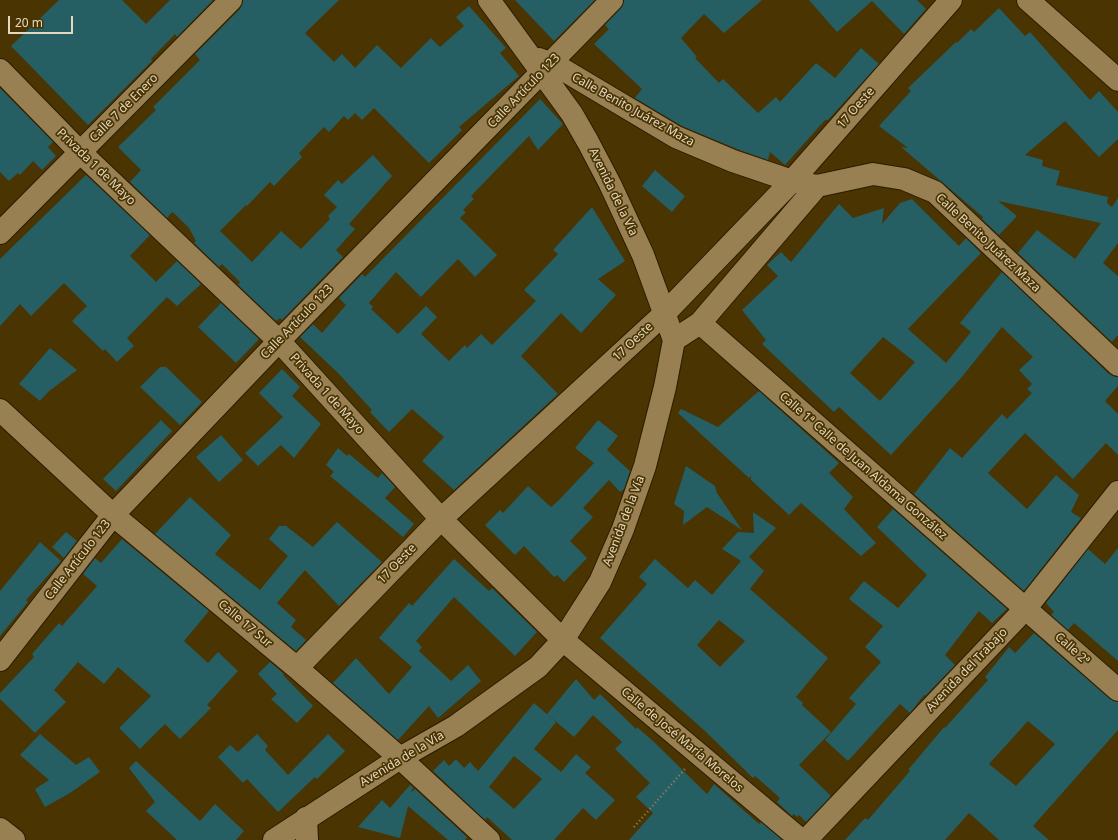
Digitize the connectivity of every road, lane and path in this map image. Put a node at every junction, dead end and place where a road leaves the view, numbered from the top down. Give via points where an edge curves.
1 (231, 0) edge
2 (489, 0) edge
3 (612, 0) edge
4 (951, 0) edge
5 (1028, 0) edge
6 (547, 68) junction
7 (0, 70) edge
8 (1118, 80) edge
9 (596, 90) junction
10 (572, 114) junction
11 (80, 152) junction
12 (792, 181) junction
13 (817, 186) junction
14 (0, 233) edge
15 (665, 313) junction
16 (700, 323) junction
17 (674, 340) junction
18 (279, 341) junction
19 (1118, 365) edge
20 (0, 410) edge
21 (1118, 492) edge
22 (113, 515) junction
23 (441, 519) junction
24 (1026, 608) junction
25 (563, 640) junction
26 (0, 660) edge
27 (297, 668) junction
28 (1118, 690) edge
29 (698, 754) junction
30 (400, 758) junction
31 (306, 818) junction
32 (634, 827) dead end
33 (0, 829) edge
34 (14, 840) edge
35 (274, 840) edge
36 (307, 840) edge
37 (489, 840) edge
38 (801, 840) edge
39 (806, 840) edge

1 - 11 street, Calle 7 de Enero
2 - 6 street, Avenida de la Vía via 529,55
3 - 6 street, Calle Artículo 123
4 - 12 street, 17 Oeste
5 - 8 street
6 - 9 street, Calle Benito Juárez Maza
6 - 10 street, Avenida de la Vía
6 - 18 street, Calle Artículo 123
7 - 11 street, Privada 1 de Mayo
9 - 10 street
9 - 12 street, Calle Benito Juárez Maza via 676,137 733,161
10 - 15 street, Avenida de la Vía via 610,184 643,255
11 - 14 street, Calle 7 de Enero
11 - 18 street, Privada 1 de Mayo
12 - 13 street, Calle Benito Juárez Maza
12 - 15 street, 17 Oeste
13 - 16 street
13 - 19 street, Calle Benito Juárez Maza via 873,174 904,179 935,192
15 - 17 street, Avenida de la Vía
15 - 23 street, 17 Oeste
16 - 17 street
16 - 24 street, Calle 1ª Calle de Juan Aldama González
17 - 25 street, Avenida de la Vía via 645,466 623,529 600,582
18 - 22 street, Calle Artículo 123
18 - 23 street, Privada 1 de Mayo
20 - 22 street, Calle 17 Sur
21 - 24 street, Avenida del Trabajo
22 - 26 street, Calle Artículo 123
22 - 27 street, Calle 17 Sur
23 - 25 street, Privada 1 de Mayo
23 - 27 street, 17 Oeste
24 - 28 street, Calle 2ª
24 - 39 street, Avenida del Trabajo
25 - 29 street, Calle de José María Morelos
25 - 30 street, Avenida de la Vía via 532,672 456,726
27 - 30 street, Calle 17 Sur
29 - 32 path
29 - 38 street, Calle de José María Morelos
30 - 31 street, Avenida de la Vía
30 - 37 street, Calle 17 Sur
31 - 35 street, Avenida de la Vía
31 - 36 street
33 - 34 street

